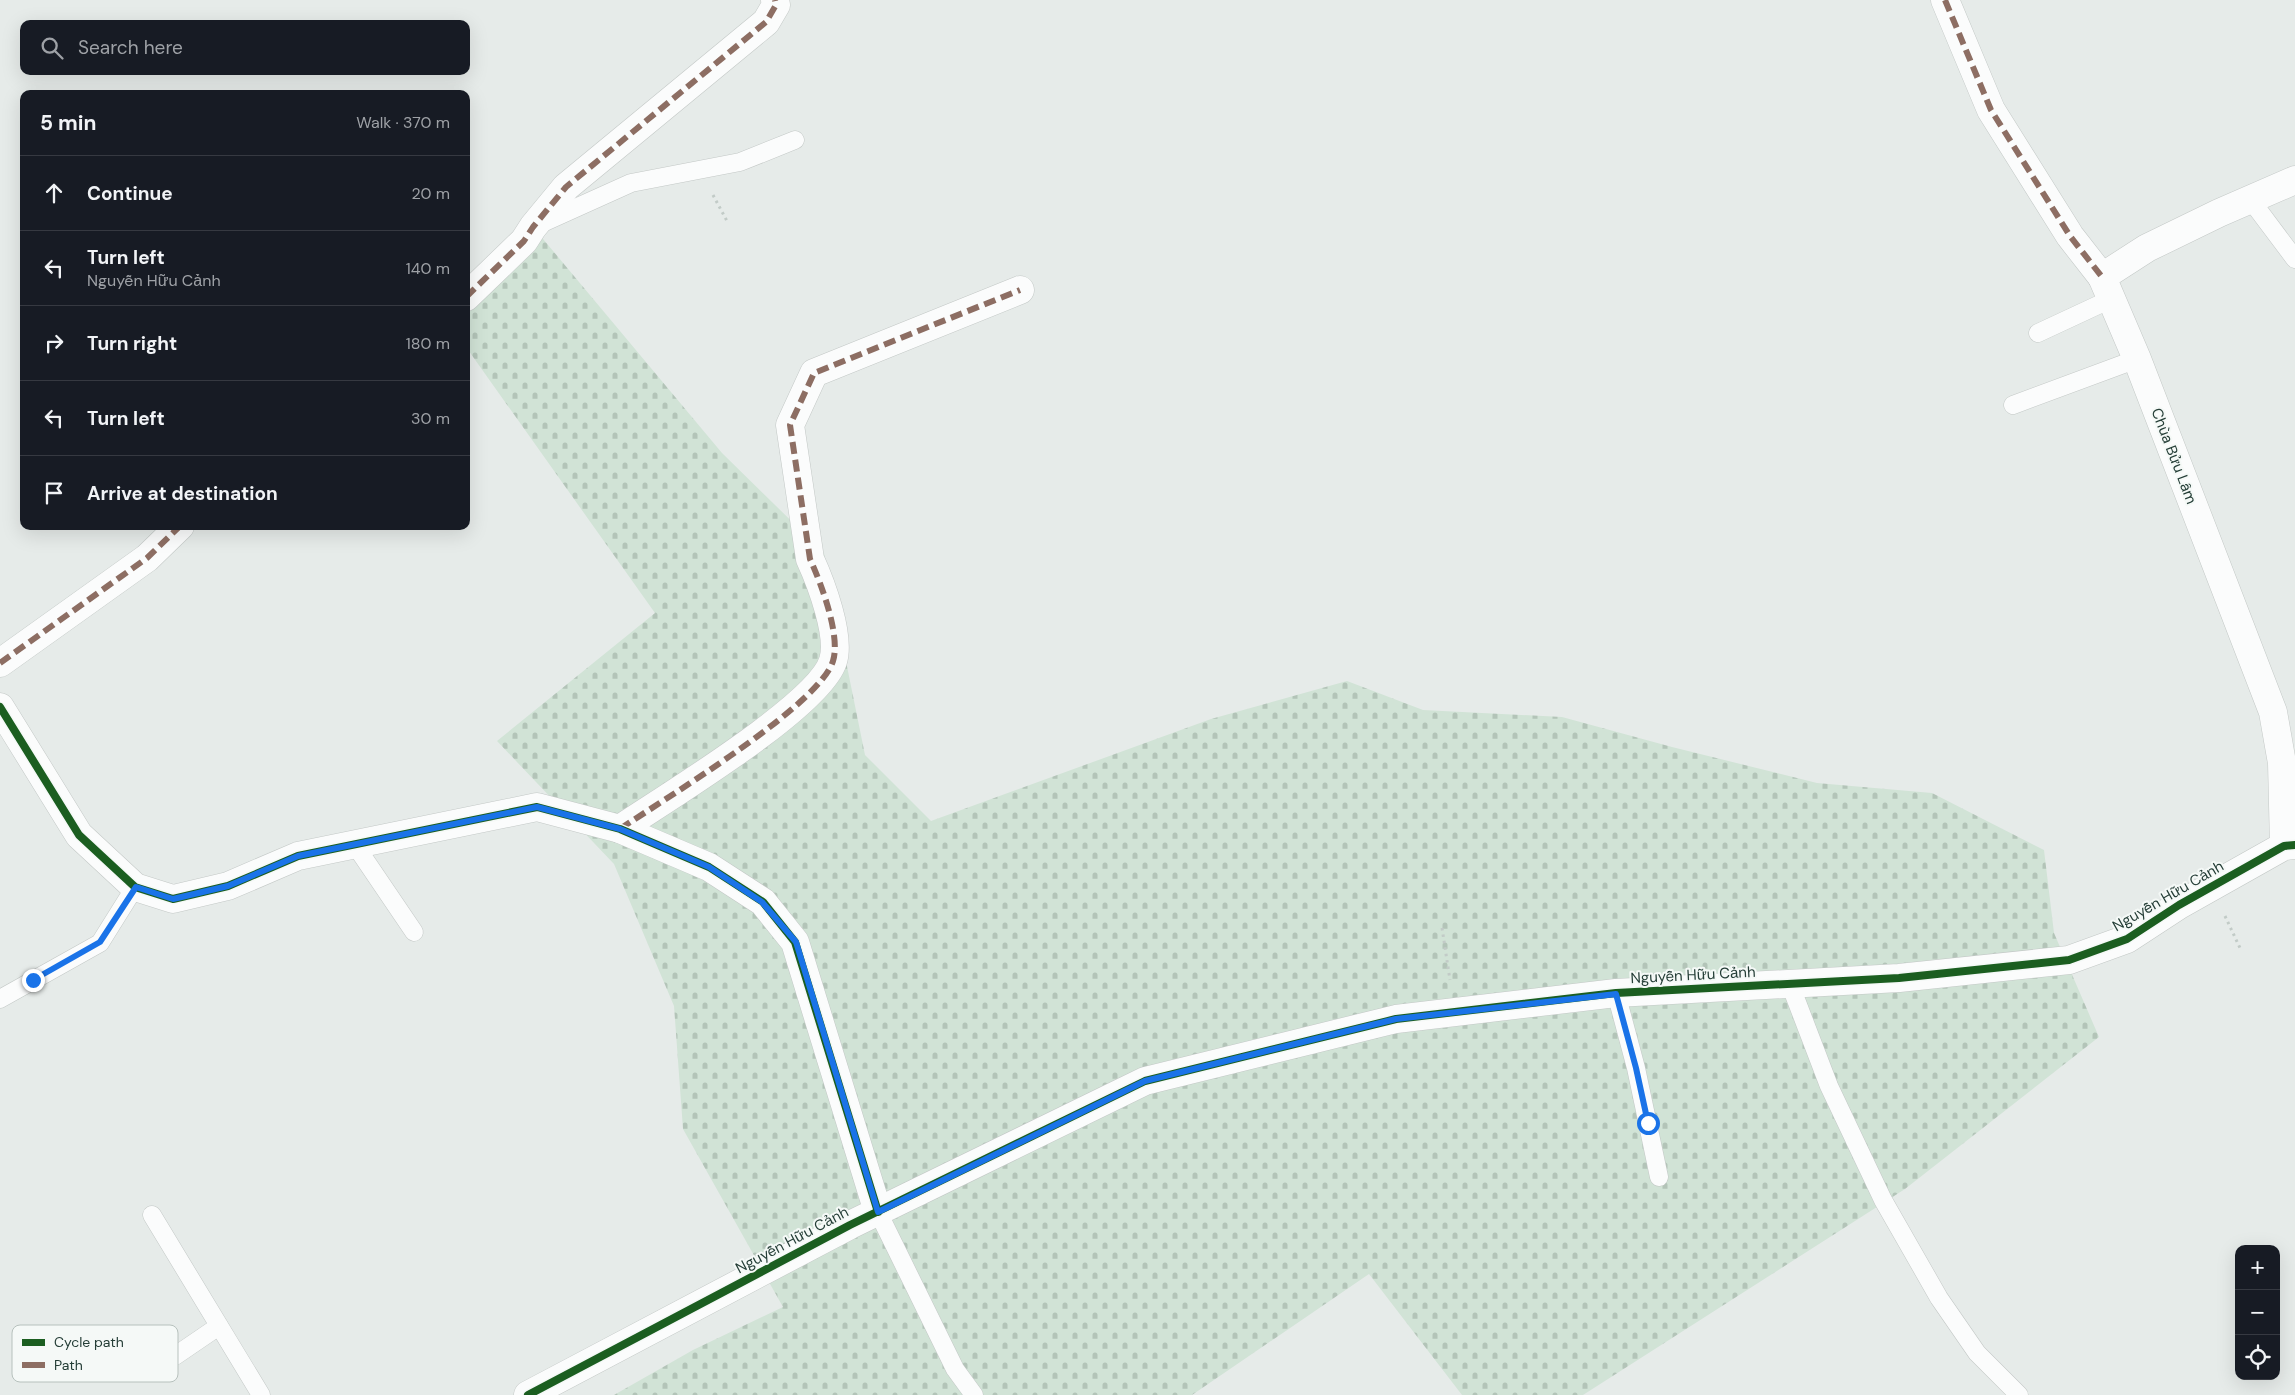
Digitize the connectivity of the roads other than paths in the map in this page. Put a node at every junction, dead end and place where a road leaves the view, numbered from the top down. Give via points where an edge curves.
1 (775, 0) edge
2 (1945, 0) edge
3 (795, 140) dead end
4 (2295, 180) edge
5 (2250, 199) junction
6 (532, 227) junction
7 (2295, 259) edge
8 (2107, 288) junction
9 (1020, 290) dead end
10 (470, 293) edge
11 (2038, 333) dead end
12 (2137, 359) junction
13 (2013, 405) dead end
14 (176, 530) edge
15 (0, 663) edge
16 (0, 707) edge
17 (620, 829) junction
18 (355, 845) junction
19 (2289, 845) edge
20 (136, 887) junction
21 (414, 932) dead end
22 (1790, 984) junction
23 (1616, 994) junction
24 (0, 999) edge
25 (1658, 1177) dead end
26 (878, 1212) junction
27 (152, 1215) dead end
28 (219, 1326) junction
29 (178, 1354) edge
30 (261, 1395) edge
31 (528, 1395) edge
32 (974, 1395) edge
33 (2019, 1395) edge

1 - 6 street via 776,5 766,22 566,187
2 - 8 street, Chùa Bửu Lâm via 1991,110 2070,236
3 - 6 lane via 740,162 631,183
4 - 5 street
5 - 7 lane
5 - 8 street via 2147,248
6 - 10 street via 524,241
8 - 11 lane
8 - 12 street, Chùa Bửu Lâm
9 - 17 street via 814,373 790,425 810,559 819,578 835,642 833,662 812,692 774,725
12 - 13 lane
12 - 19 street, Chùa Bửu Lâm via 2273,712 2282,763
14 - 15 street via 147,558
16 - 20 street via 79,835
17 - 18 street via 537,807
17 - 26 street via 709,867 762,902 796,942
18 - 20 street via 298,856 228,886 173,899
18 - 21 lane
19 - 22 street, Nguyễn Hữu Cảnh via 2179,905 2128,939 2069,960 1899,978
20 - 24 lane via 100,942
22 - 23 street, Nguyễn Hữu Cảnh
22 - 33 lane via 1829,1086 1883,1200 1939,1298 1976,1353
23 - 25 lane via 1636,1068
23 - 26 street, Nguyễn Hữu Cảnh via 1396,1019 1145,1081
26 - 31 street, Nguyễn Hữu Cảnh
26 - 32 lane via 955,1369
27 - 28 lane
28 - 29 lane
28 - 30 lane

